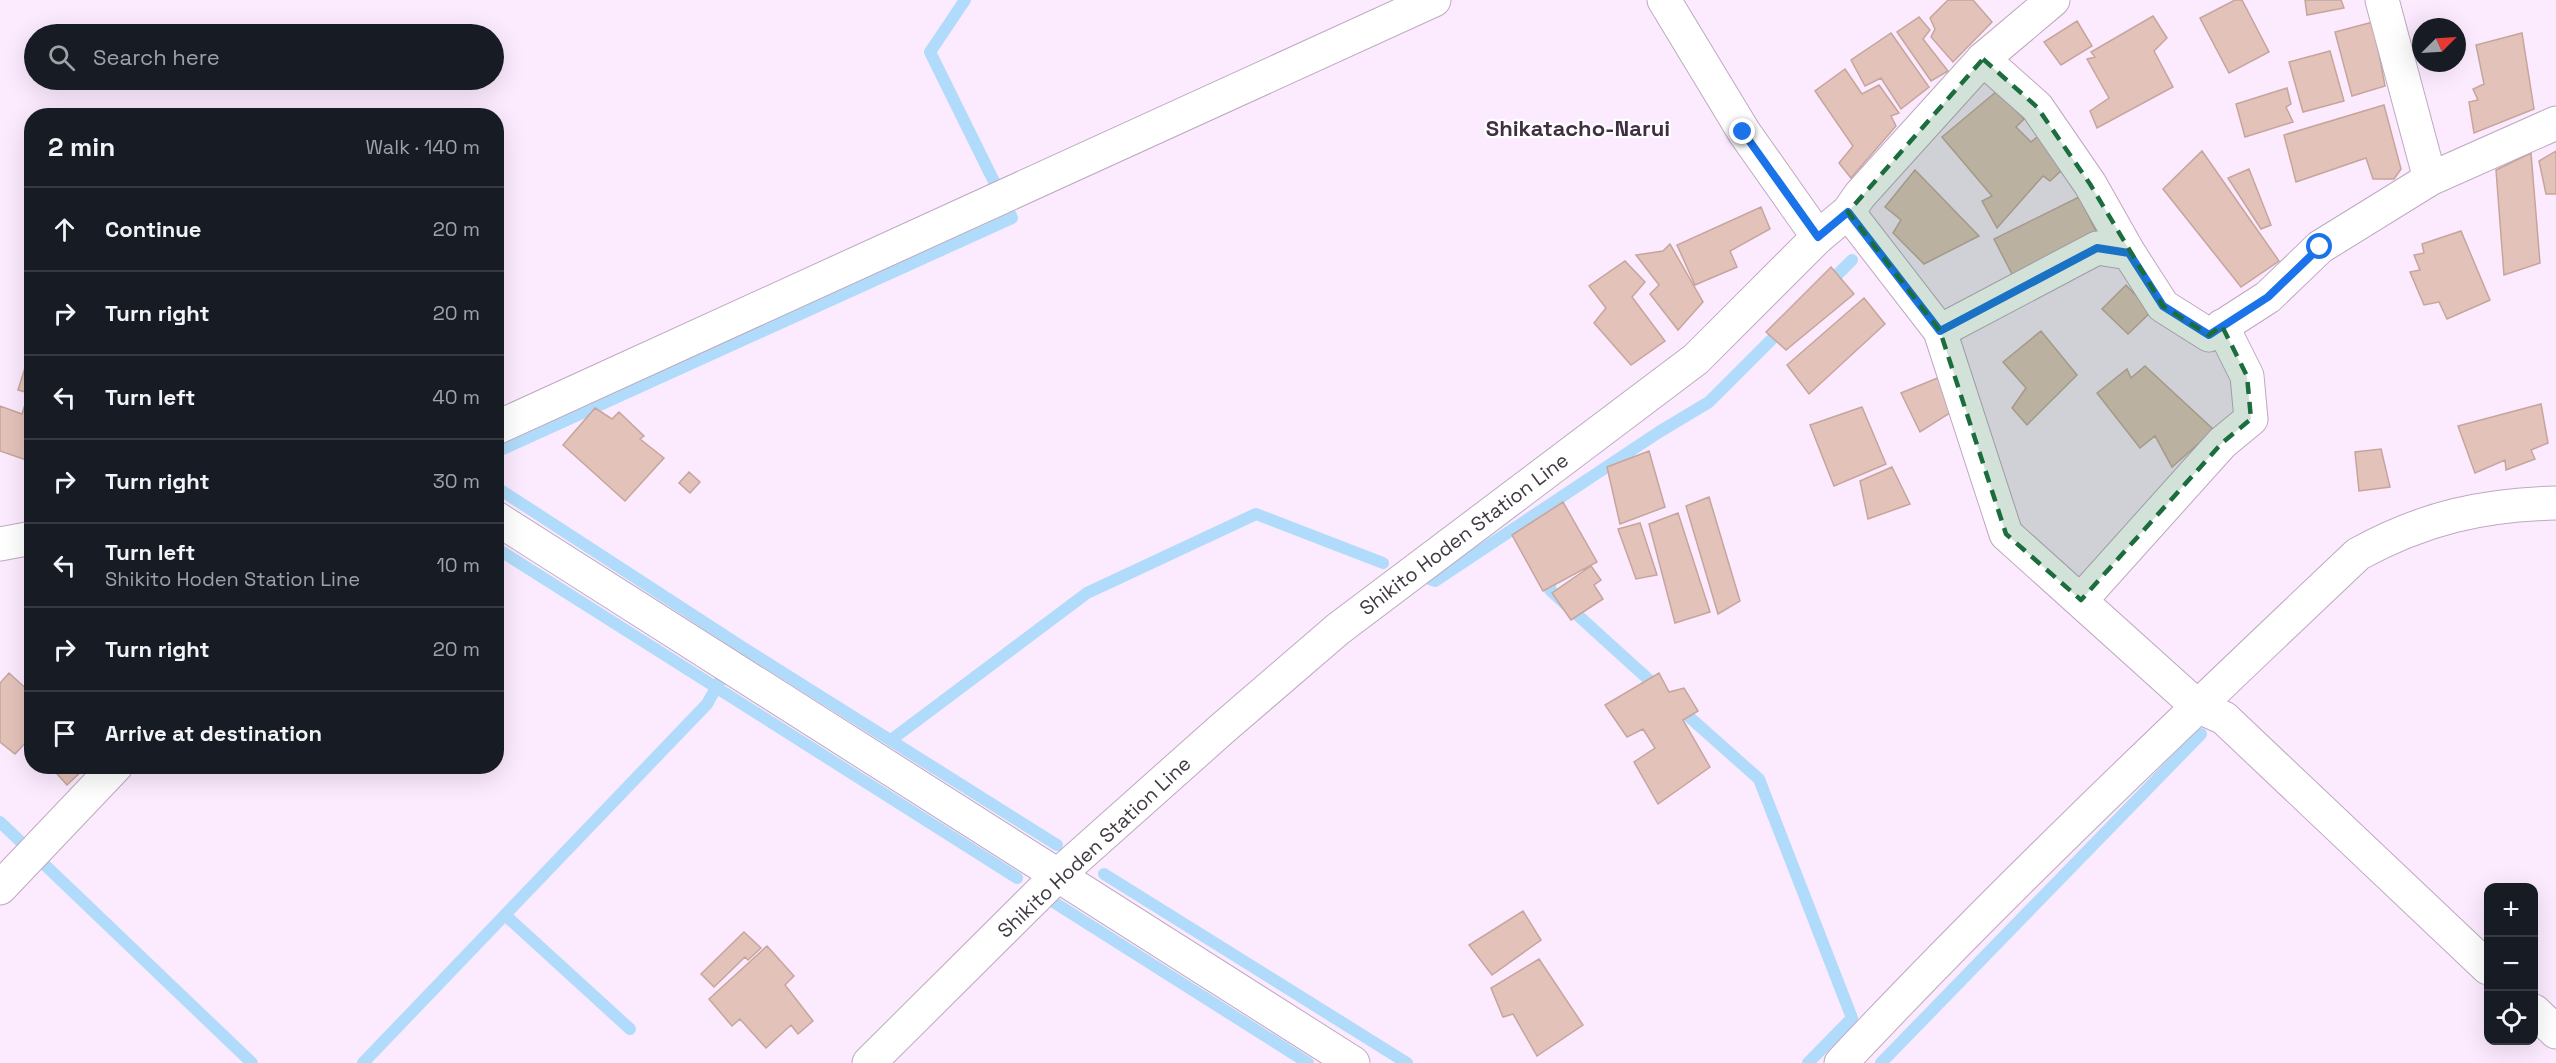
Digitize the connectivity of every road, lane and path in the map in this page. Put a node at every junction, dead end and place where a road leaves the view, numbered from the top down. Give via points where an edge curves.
1 (1434, 0) edge
2 (1664, 0) edge
3 (2053, 0) edge
4 (2382, 0) edge
5 (1983, 59) junction
6 (2556, 123) edge
7 (2430, 179) junction
8 (1848, 212) junction
9 (1818, 237) junction
10 (2129, 253) junction
11 (2222, 326) junction
12 (1940, 331) junction
13 (504, 424) edge
14 (2556, 503) edge
15 (504, 523) edge
16 (24, 540) edge
17 (0, 544) edge
18 (2081, 600) junction
19 (2197, 706) junction
20 (108, 774) edge
21 (1058, 875) junction
22 (0, 888) edge
23 (2484, 964) edge
24 (2538, 1015) edge
25 (2556, 1032) edge
26 (869, 1063) edge
27 (1353, 1063) edge
28 (1841, 1063) edge

1 - 13 street
2 - 9 street via 1743,132
3 - 5 street, Shikito Hoden Station Line
4 - 7 street
5 - 8 street, Shikito Hoden Station Line
5 - 10 street via 2037,107 2090,184
6 - 7 street
7 - 11 street via 2320,247 2268,297
8 - 9 street, Shikito Hoden Station Line
8 - 12 street
9 - 21 street, Shikito Hoden Station Line via 1696,359 1338,629
10 - 11 street via 2163,306 2209,335
10 - 12 street via 2097,248
11 - 18 street via 2247,376 2251,419 2222,443
12 - 18 street via 2006,534
14 - 19 street via 2508,504 2467,511 2390,537 2358,554
15 - 21 street
16 - 17 street
18 - 19 street
19 - 23 street via 2224,718
19 - 28 street
20 - 22 street
21 - 26 street, Shikito Hoden Station Line
21 - 27 street
24 - 25 street

